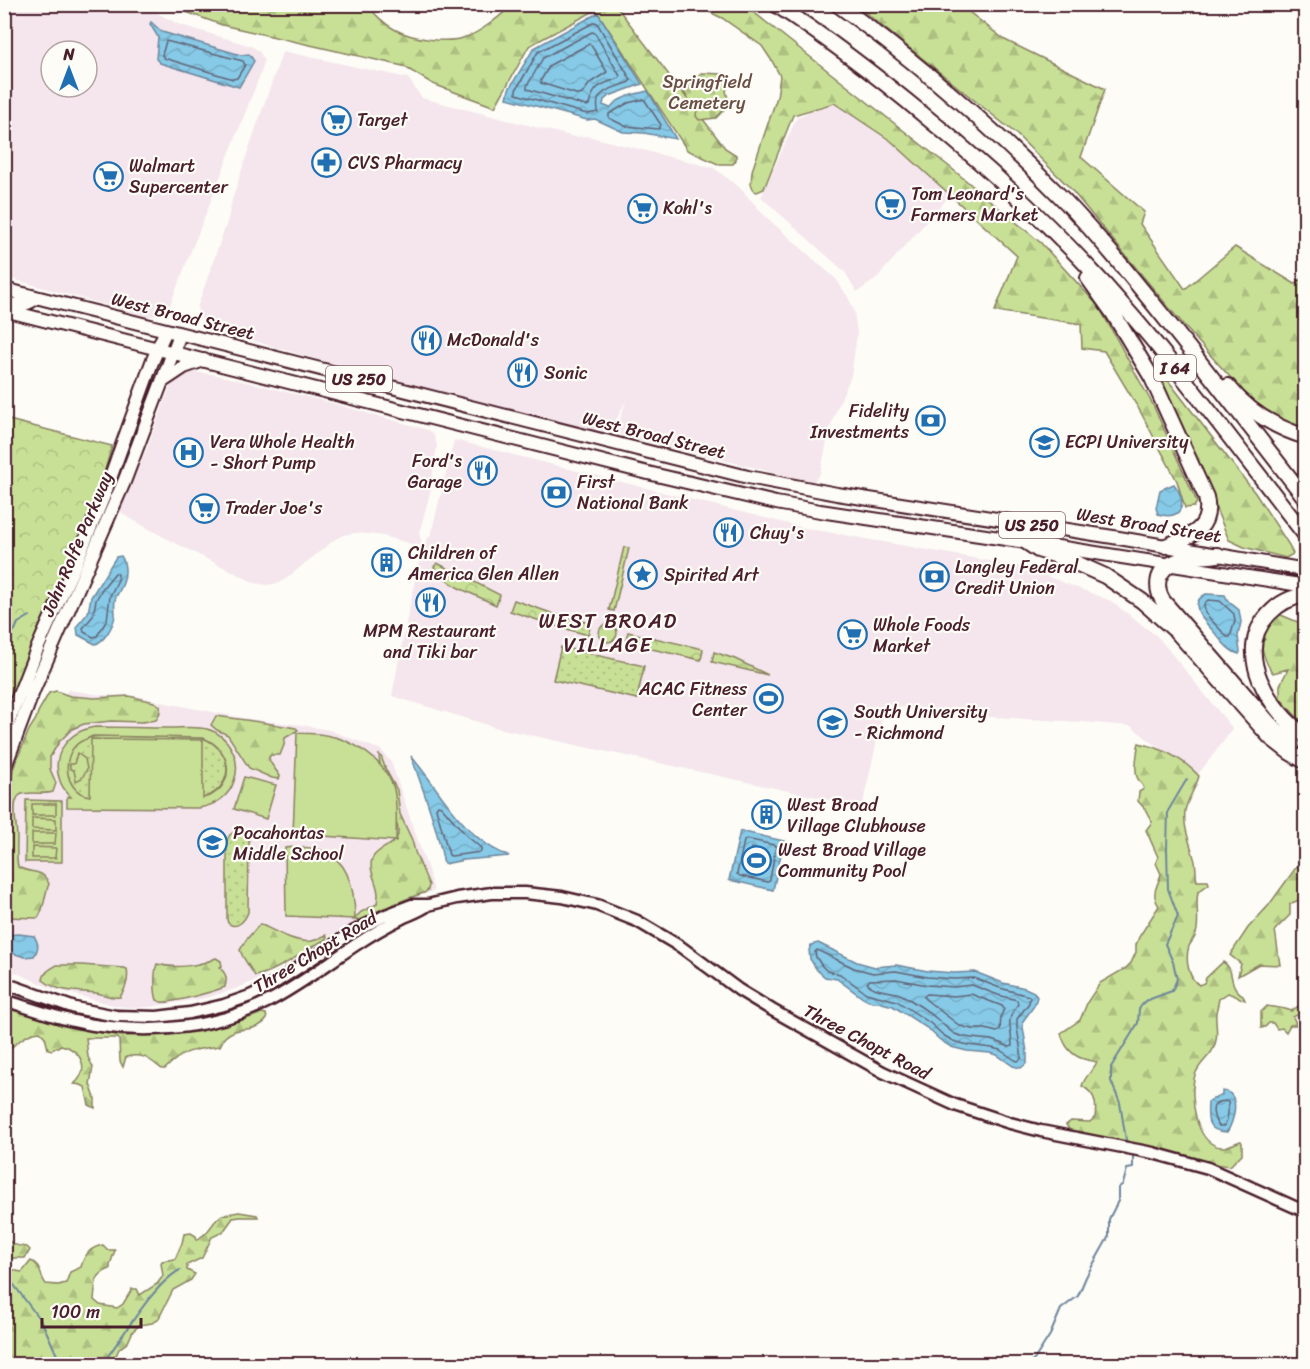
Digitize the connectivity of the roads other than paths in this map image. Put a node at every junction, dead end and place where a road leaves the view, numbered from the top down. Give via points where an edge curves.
1 (775, 4) edge
2 (837, 4) edge
3 (1032, 209) junction
4 (4, 289) edge
5 (36, 297) junction
6 (4, 308) edge
7 (166, 330) junction
8 (180, 334) junction
9 (1180, 336) junction
10 (158, 348) junction
11 (173, 352) junction
12 (204, 360) junction
13 (161, 382) junction
14 (1305, 437) edge
15 (1305, 499) edge
16 (1305, 536) edge
17 (1026, 542) junction
18 (1166, 546) junction
19 (1218, 555) junction
20 (1168, 565) junction
21 (1305, 570) edge
22 (1305, 586) edge
23 (1305, 595) edge
24 (4, 733) edge
25 (1305, 736) edge
26 (1305, 753) edge
27 (1305, 762) edge
28 (4, 769) edge
29 (429, 905) junction
30 (4, 983) edge
31 (4, 1000) edge
32 (1305, 1212) edge

1 - 3 highway, I 64 via 908,101
2 - 9 highway, I 64 via 935,80 1025,162 1103,243
3 - 16 highway, I 64 via 1134,318
3 - 18 highway via 1104,299 1139,355 1204,492 1208,509 1201,527
4 - 5 main road, West Broad Street / US 250
5 - 6 main road via 26,304
5 - 7 main road, West Broad Street / US 250
6 - 10 main road, West Broad Street / US 250
7 - 8 main road, West Broad Street / US 250
7 - 10 main road, John Rolfe Parkway
8 - 11 main road, John Rolfe Parkway
8 - 18 main road, West Broad Street / US 250 via 748,477
9 - 14 highway via 1244,403 1274,424
9 - 15 highway, I 64
10 - 11 main road, West Broad Street / US 250
10 - 24 main road, John Rolfe Parkway via 103,498
11 - 12 main road, West Broad Street / US 250
11 - 13 main road, John Rolfe Parkway
12 - 13 main road
12 - 17 main road, West Broad Street / US 250 via 767,501
13 - 28 main road, John Rolfe Parkway via 124,482 34,689
17 - 20 main road, West Broad Street / US 250
17 - 27 highway via 1105,576 1142,601 1177,632 1266,733
18 - 19 main road, West Broad Street / US 250
19 - 20 highway
19 - 21 main road, West Broad Street / US 250
20 - 22 main road, West Broad Street / US 250
20 - 26 highway via 1158,582 1162,601 1270,724
23 - 25 highway via 1288,599 1267,615 1257,631 1254,646 1258,675 1270,700 1284,719
29 - 30 main road, Three Chopt Road via 412,905 363,926 250,996 190,1013 147,1017 105,1014 75,1008
29 - 31 main road, Three Chopt Road via 376,932 269,1001 201,1024 160,1029 100,1026
29 - 32 main road, Three Chopt Road via 476,895 525,893 562,897 612,910 666,937 771,1010 883,1072 946,1101 1041,1131 1200,1165

